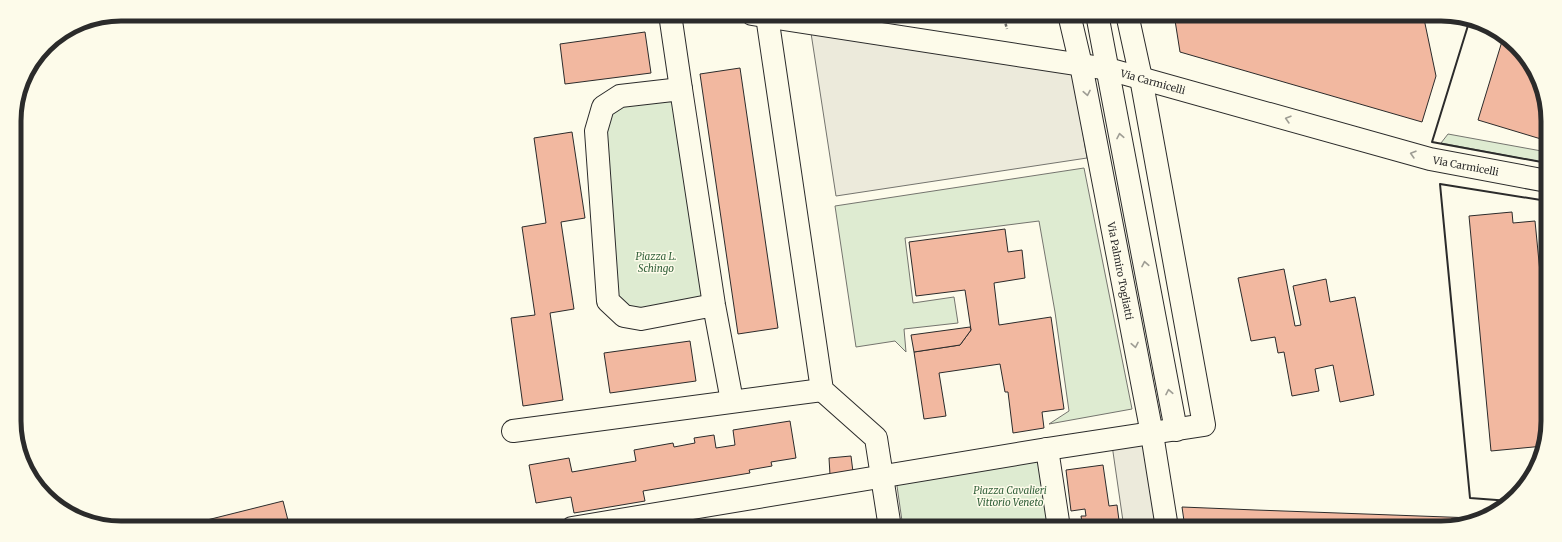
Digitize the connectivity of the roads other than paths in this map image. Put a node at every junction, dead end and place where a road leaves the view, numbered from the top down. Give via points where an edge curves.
1 (671, 21) edge
2 (761, 21) edge
3 (799, 21) edge
4 (1072, 21) edge
5 (1098, 21) edge
6 (1129, 21) edge
7 (1081, 65) junction
8 (1108, 69) junction
9 (1141, 78) junction
10 (681, 89) junction
11 (1541, 179) edge
12 (714, 305) junction
13 (822, 390) junction
14 (732, 401) junction
15 (1176, 430) junction
16 (513, 431) dead end
17 (1152, 434) junction
18 (1047, 449) junction
19 (883, 476) junction
20 (614, 521) edge
21 (889, 521) edge
22 (1058, 521) edge
23 (1166, 521) edge

1 - 10 street
2 - 13 street
3 - 7 street, Via Carmicelli
4 - 7 street, Via Palmiro Togliatti
5 - 8 street
6 - 9 street
7 - 8 street, Via Carmicelli
7 -> 17 street, Via Palmiro Togliatti
8 - 9 street, Via Carmicelli
15 -> 8 street
11 -> 9 street, Via Carmicelli via 1430,159
9 - 15 street via 1204,425
10 - 12 street
10 - 12 street via 620,96 604,107 596,131 608,301 624,316 641,318
12 - 14 street
13 - 14 street
13 - 19 street via 876,438
14 - 16 street
15 - 17 street
17 - 18 street
17 - 23 street, Via Palmiro Togliatti
18 - 19 street
18 - 22 street
19 - 20 street
19 - 21 street

